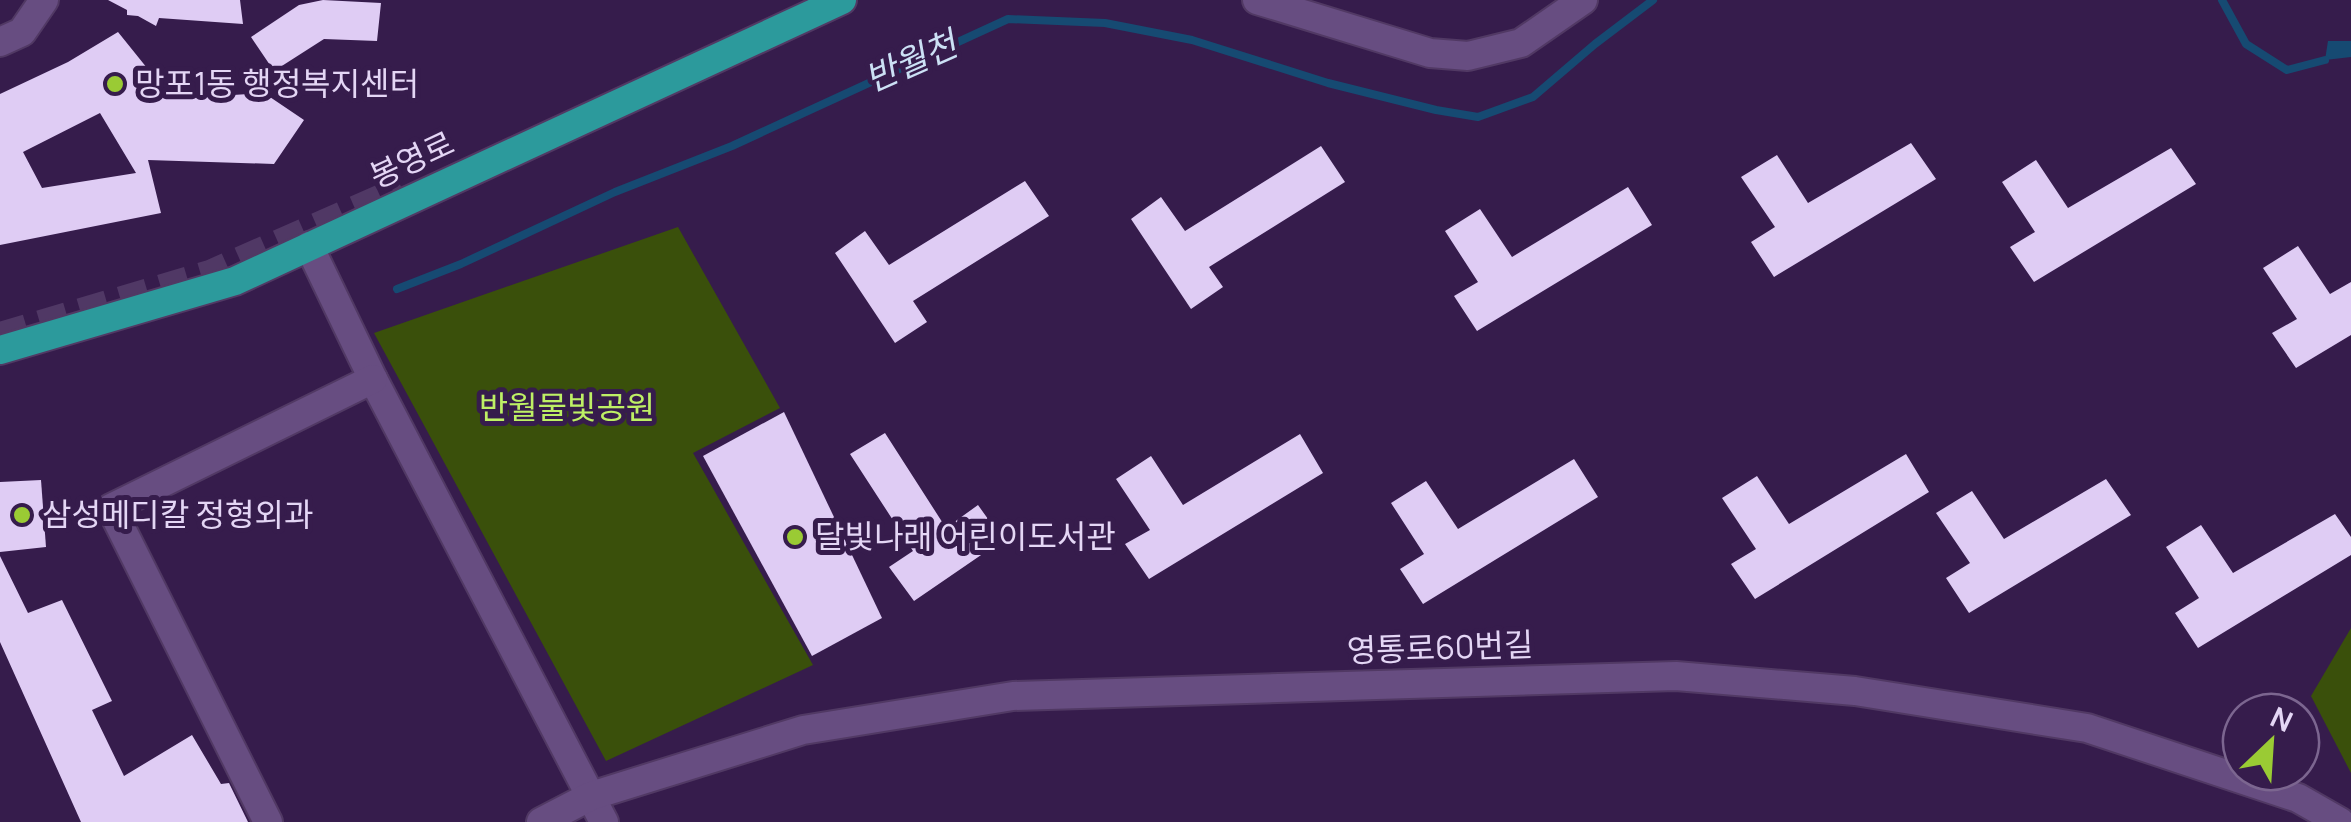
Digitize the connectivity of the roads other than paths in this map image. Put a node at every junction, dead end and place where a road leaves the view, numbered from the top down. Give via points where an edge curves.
1 (44, 0) edge
2 (842, 0) edge
3 (1256, 0) edge
4 (1583, 0) edge
5 (0, 42) edge
6 (309, 246) junction
7 (0, 350) edge
8 (372, 379) junction
9 (590, 796) junction
10 (268, 822) edge
11 (541, 822) edge
12 (604, 822) edge
13 (2340, 822) edge

1 - 5 street via 22,32
2 - 6 highway, 봉영로
3 - 4 street via 1430,53 1468,56 1521,43
6 - 7 highway, 봉영로 via 235,281
6 - 8 street
8 - 9 street
8 - 10 street via 110,508
9 - 11 street, 영통로60번길
9 - 12 street
9 - 13 street, 영통로60번길 via 803,730 1013,696 1676,676 1855,692 2087,728 2298,798

